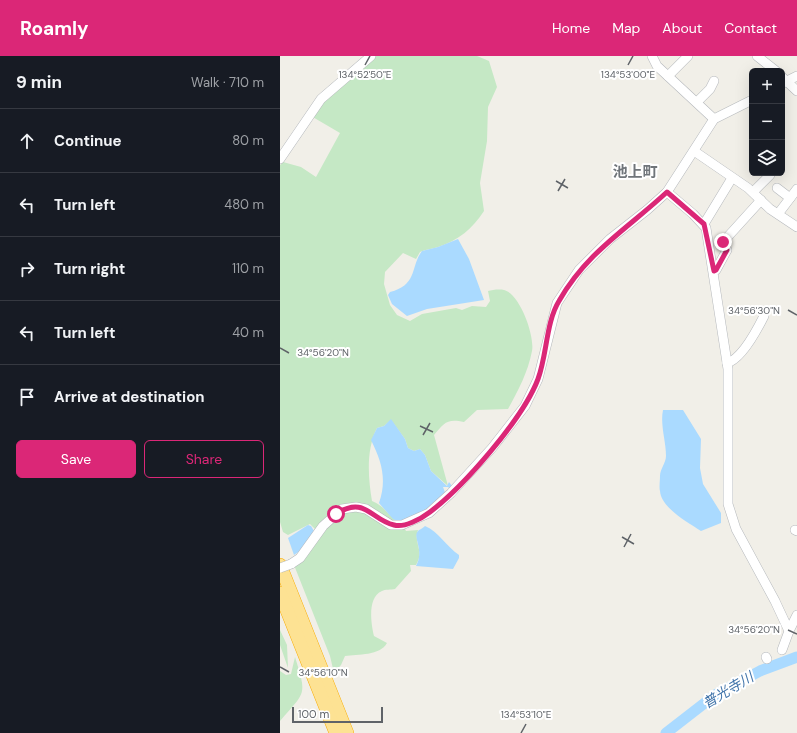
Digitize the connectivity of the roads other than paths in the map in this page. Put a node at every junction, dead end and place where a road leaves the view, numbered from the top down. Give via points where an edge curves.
1 (371, 56) edge
2 (652, 56) edge
3 (688, 56) edge
4 (757, 56) edge
5 (772, 68) edge
6 (668, 76) junction
7 (797, 76) edge
8 (714, 81) dead end
9 (785, 81) edge
10 (785, 82) edge
11 (797, 91) edge
12 (697, 102) junction
13 (749, 102) edge
14 (714, 119) junction
15 (694, 151) junction
16 (280, 159) edge
17 (769, 176) edge
18 (732, 178) junction
19 (777, 188) dead end
20 (797, 189) edge
21 (667, 192) junction
22 (753, 192) junction
23 (790, 198) junction
24 (761, 200) junction
25 (778, 214) junction
26 (704, 224) junction
27 (797, 227) edge
28 (714, 271) junction
29 (764, 316) dead end
30 (727, 364) junction
31 (284, 565) edge
32 (280, 593) edge
33 (797, 615) edge
34 (789, 631) junction
35 (782, 650) dead end
36 (336, 733) edge
37 (347, 733) edge

1 - 16 street via 321,99
2 - 6 street via 657,66
3 - 6 street
4 - 5 street
6 - 12 street
7 - 9 street
8 - 12 street
10 - 11 street
12 - 14 street
13 - 14 street
14 - 15 street
15 - 18 street
15 - 21 street
17 - 22 street
18 - 22 street
18 - 26 street
19 - 23 street
20 - 23 street
21 - 26 street
21 - 31 street via 610,239 579,270 558,303 538,379 525,406 451,493 429,513 402,525 391,525 366,509 356,507 342,510 323,526 300,558
22 - 24 street
23 - 25 street
24 - 25 street
24 - 28 street via 723,242 727,250
25 - 27 street
26 - 28 street
28 - 30 street
29 - 30 street via 742,354
30 - 34 street via 728,504 736,529
31 - 37 highway
32 - 36 highway
33 - 34 street
34 - 35 street

